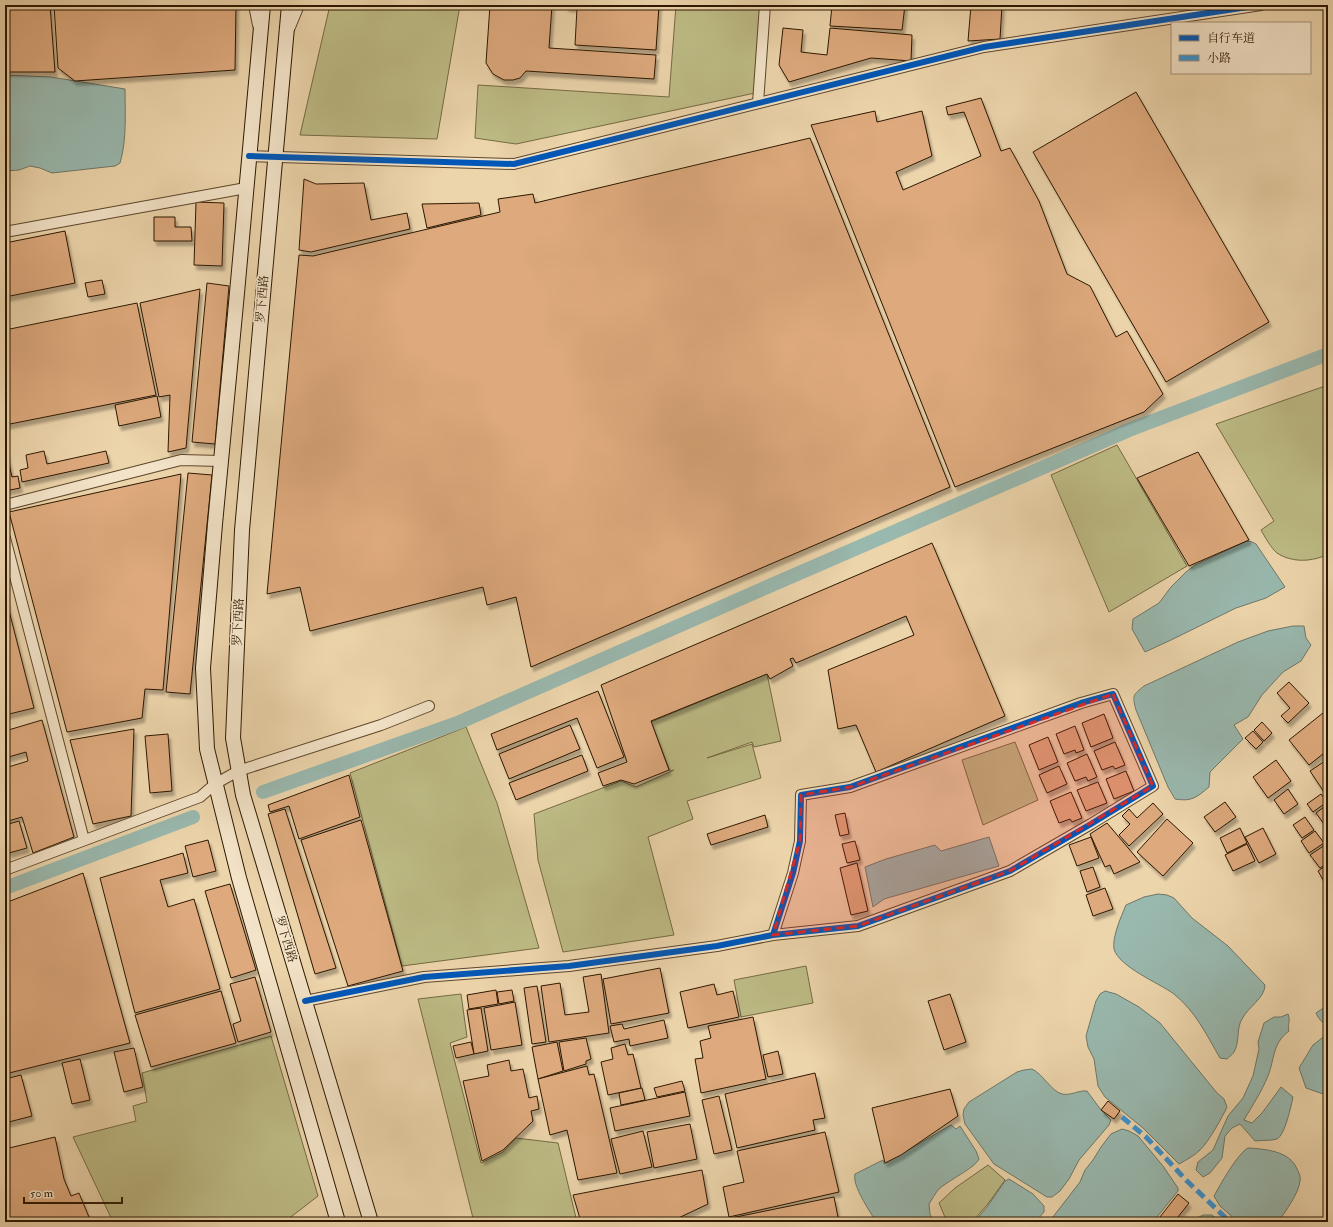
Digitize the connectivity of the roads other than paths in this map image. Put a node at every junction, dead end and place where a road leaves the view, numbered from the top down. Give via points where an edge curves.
1 (254, 5) edge
2 (263, 5) edge
3 (289, 5) edge
4 (299, 5) edge
5 (765, 5) edge
6 (1261, 5) edge
7 (260, 38) junction
8 (286, 38) junction
9 (758, 103) junction
10 (249, 156) junction
11 (275, 156) junction
12 (246, 188) junction
13 (5, 232) edge
14 (221, 461) junction
15 (5, 505) edge
16 (5, 538) edge
17 (429, 706) dead end
18 (238, 771) junction
19 (215, 784) junction
20 (84, 840) junction
21 (5, 870) edge
22 (773, 935) junction
23 (305, 1002) junction
24 (338, 1222) edge
25 (371, 1222) edge

1 - 7 street
2 - 7 main road
3 - 8 main road, 罗下西路
4 - 8 street
5 - 9 street
6 - 9 street via 984,46
7 - 10 main road
8 - 11 main road, 罗下西路
9 - 11 street via 514,164
10 - 11 street
10 - 12 main road
11 - 18 main road, 罗下西路 via 242,530 233,738
12 - 13 street
12 - 14 main road
14 - 15 street via 181,460
14 - 19 main road via 203,668 207,749
16 - 20 street
17 - 18 street via 374,727
18 - 19 street
18 - 23 main road, 罗下西路
19 - 20 street via 200,797
19 - 24 main road via 238,878
20 - 21 street
22 - 22 street via 793,873 800,841 800,795 850,787 1081,703 1113,694 1153,786 1010,871 858,926
22 - 23 street via 717,946 570,966 424,977
23 - 25 main road, 罗下西路

